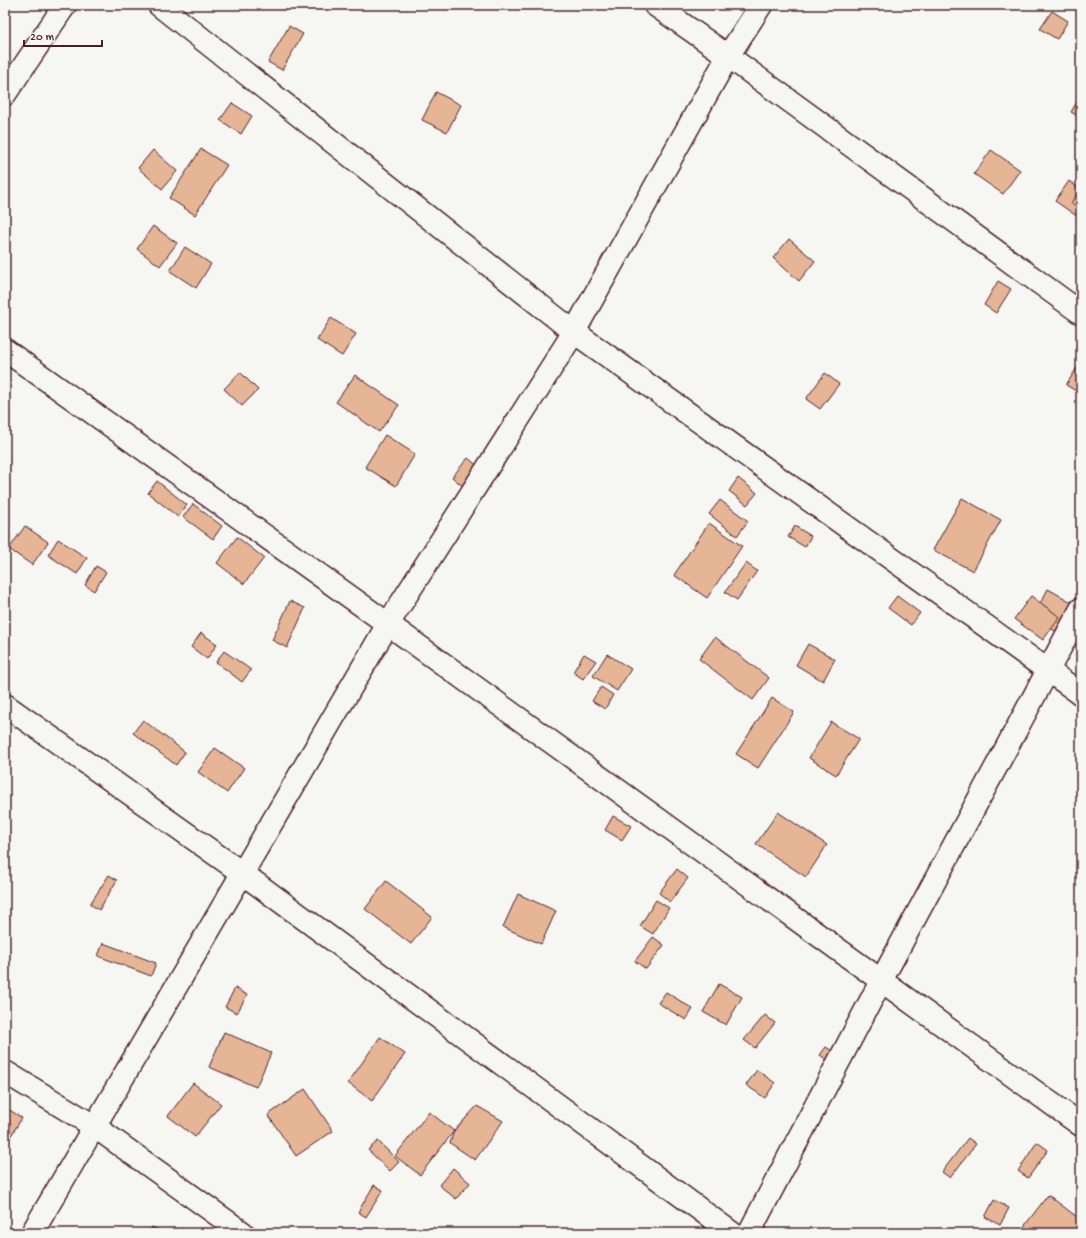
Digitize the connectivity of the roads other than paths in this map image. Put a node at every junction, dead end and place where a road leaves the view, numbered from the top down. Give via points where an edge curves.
1 (64, 5) edge
2 (159, 5) edge
3 (654, 5) edge
4 (761, 5) edge
5 (728, 56) junction
6 (5, 94) edge
7 (1081, 313) edge
8 (574, 332) junction
9 (5, 350) edge
10 (1081, 610) edge
11 (388, 624) junction
12 (1049, 671) junction
13 (1081, 694) edge
14 (5, 705) edge
15 (242, 873) junction
16 (881, 981) junction
17 (5, 1072) edge
18 (1081, 1125) edge
19 (94, 1126) junction
20 (32, 1233) edge
21 (242, 1233) edge
22 (732, 1233) edge
23 (749, 1233) edge

1 - 6 street
2 - 8 street
3 - 5 street
4 - 5 street
5 - 7 street
5 - 8 street
8 - 11 street
8 - 12 street
9 - 11 street
10 - 12 street
11 - 15 street
11 - 16 street
12 - 13 street
12 - 16 street
14 - 15 street
15 - 19 street
15 - 22 street
16 - 18 street
16 - 23 street
17 - 19 street
19 - 20 street
19 - 21 street

